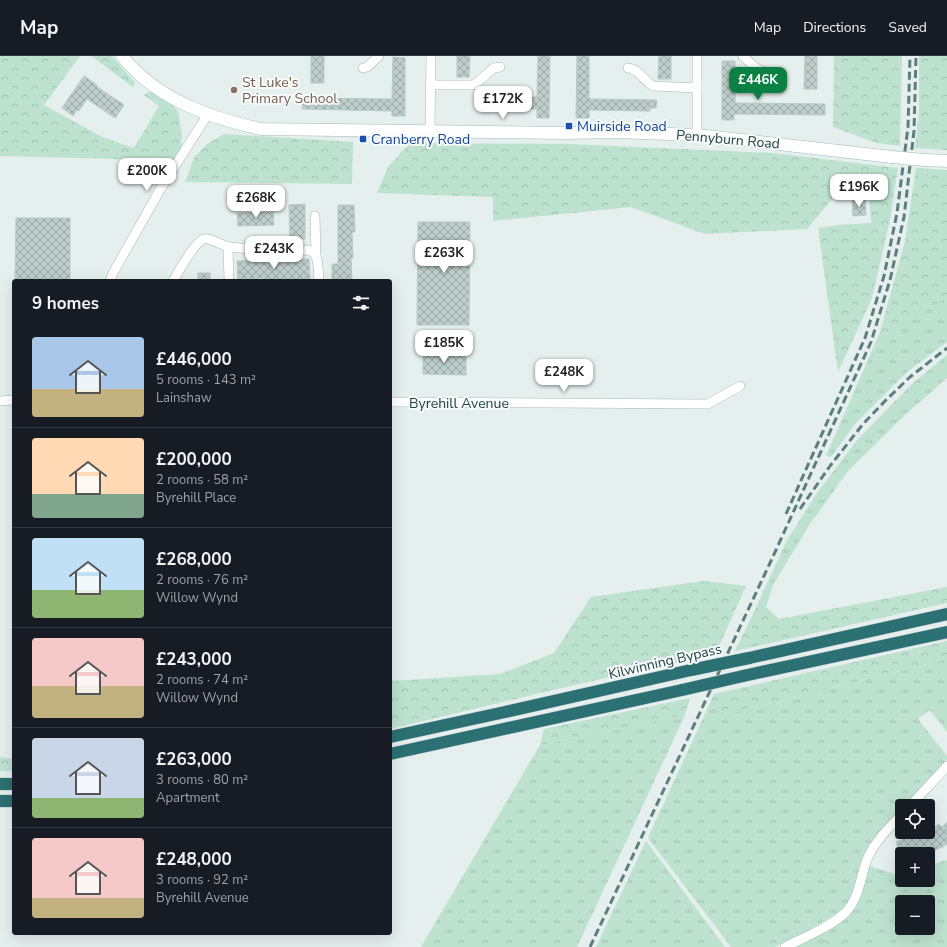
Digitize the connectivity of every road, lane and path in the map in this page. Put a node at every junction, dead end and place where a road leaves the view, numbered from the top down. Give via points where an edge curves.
1 (122, 56) edge
2 (379, 56) edge
3 (431, 56) edge
4 (697, 56) edge
5 (743, 56) edge
6 (500, 67) dead end
7 (363, 68) dead end
8 (628, 68) dead end
9 (766, 72) dead end
10 (430, 85) junction
11 (697, 88) junction
12 (208, 114) junction
13 (430, 131) junction
14 (697, 135) junction
15 (947, 161) edge
16 (315, 216) dead end
17 (228, 247) junction
18 (316, 255) junction
19 (111, 279) edge
20 (174, 279) edge
21 (229, 279) edge
22 (319, 279) edge
23 (740, 386) dead end
24 (12, 400) edge
25 (0, 401) edge
26 (392, 402) edge
27 (947, 614) edge
28 (947, 632) edge
29 (392, 736) edge
30 (392, 754) edge
31 (947, 766) edge
32 (0, 784) edge
33 (12, 784) edge
34 (916, 799) edge
35 (0, 801) edge
36 (12, 801) edge
37 (895, 822) edge
38 (785, 947) edge

1 - 12 street, Pennyburn Road via 147,82 179,102
2 - 7 street
3 - 10 street
4 - 11 street
5 - 9 street via 758,70
6 - 10 street via 494,68 474,85
8 - 11 street via 636,71 653,86
10 - 13 street
11 - 14 street
12 - 13 street, Pennyburn Road via 261,129
12 - 19 street via 161,188
13 - 14 street, Pennyburn Road
14 - 15 street, Pennyburn Road, bridge
16 - 18 street
17 - 18 street via 308,250
17 - 20 street via 208,238 203,239 192,250
17 - 21 street
18 - 22 street
23 - 26 street, Byrehill Avenue via 708,404
24 - 25 street
27 - 29 highway, Kilwinning Bypass, bridge
28 - 30 highway, bridge
31 - 34 street
32 - 33 highway
35 - 36 highway
37 - 38 street via 872,848 856,897 846,912 828,925

